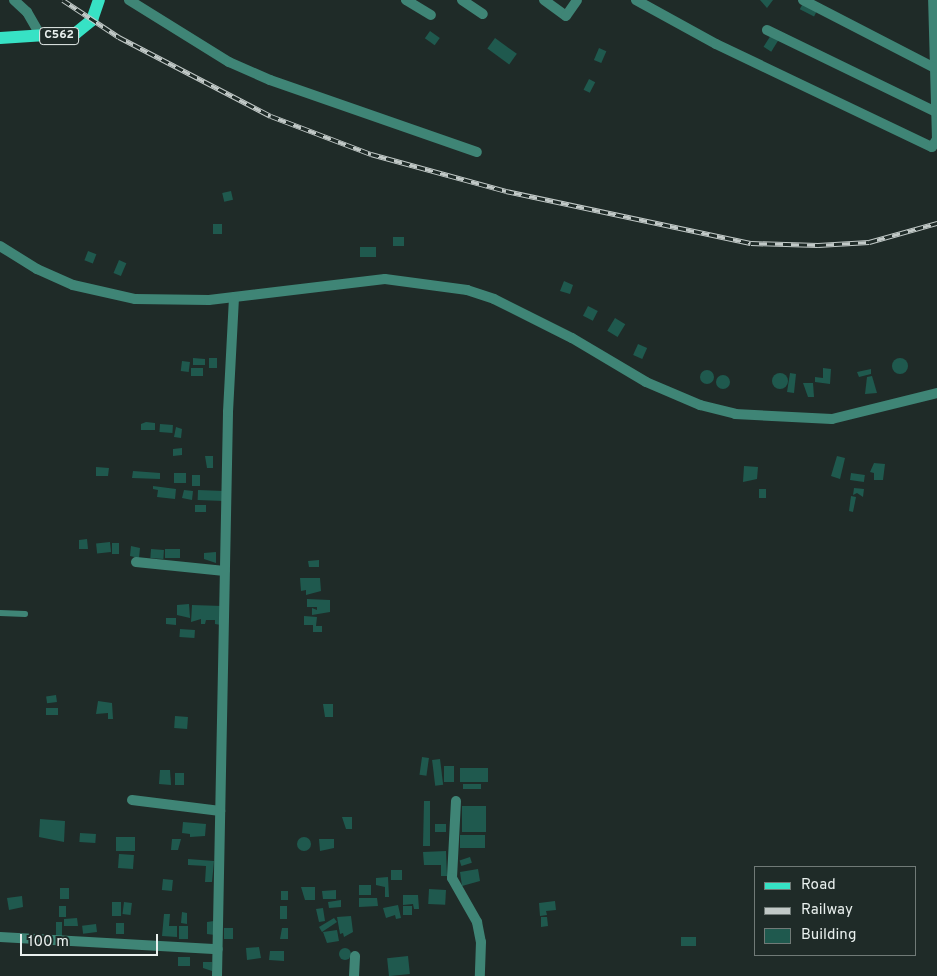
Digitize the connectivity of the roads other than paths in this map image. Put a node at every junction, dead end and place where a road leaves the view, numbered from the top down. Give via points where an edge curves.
1 (14, 0) edge
2 (99, 0) edge
3 (129, 0) edge
4 (406, 0) edge
5 (462, 0) edge
6 (544, 0) edge
7 (577, 0) edge
8 (636, 0) edge
9 (803, 0) edge
10 (933, 0) edge
11 (483, 14) dead end
12 (431, 15) dead end
13 (767, 30) dead end
14 (41, 36) junction
15 (0, 38) edge
16 (935, 68) junction
17 (936, 112) edge
18 (477, 152) dead end
19 (0, 246) edge
20 (234, 297) junction
21 (937, 393) edge
22 (136, 562) dead end
23 (225, 571) junction
24 (0, 613) edge
25 (25, 614) dead end
26 (132, 800) dead end
27 (456, 801) dead end
28 (220, 811) junction
29 (0, 937) edge
30 (218, 949) junction
31 (355, 956) dead end
32 (217, 976) edge
33 (354, 976) edge
34 (480, 976) edge

1 - 14 street via 27,12
2 - 14 main road, C562 via 92,20 83,29 68,35
3 - 18 street via 175,31 253,73 325,102
4 - 12 street
5 - 11 street
6 - 7 street via 566,16
8 - 17 street via 716,44 932,147 936,143
9 - 16 street
10 - 16 street
13 - 17 street
14 - 15 main road, C562
16 - 17 street
19 - 20 street via 38,269 91,291 159,301
20 - 21 street via 385,279 468,290 494,299 572,338 646,382 700,405 735,414 832,419
20 - 23 street
22 - 23 street
23 - 28 street
24 - 25 lane
26 - 28 street
27 - 34 street via 452,878 477,922 481,942
28 - 30 street
29 - 30 street
30 - 32 street
31 - 33 street

